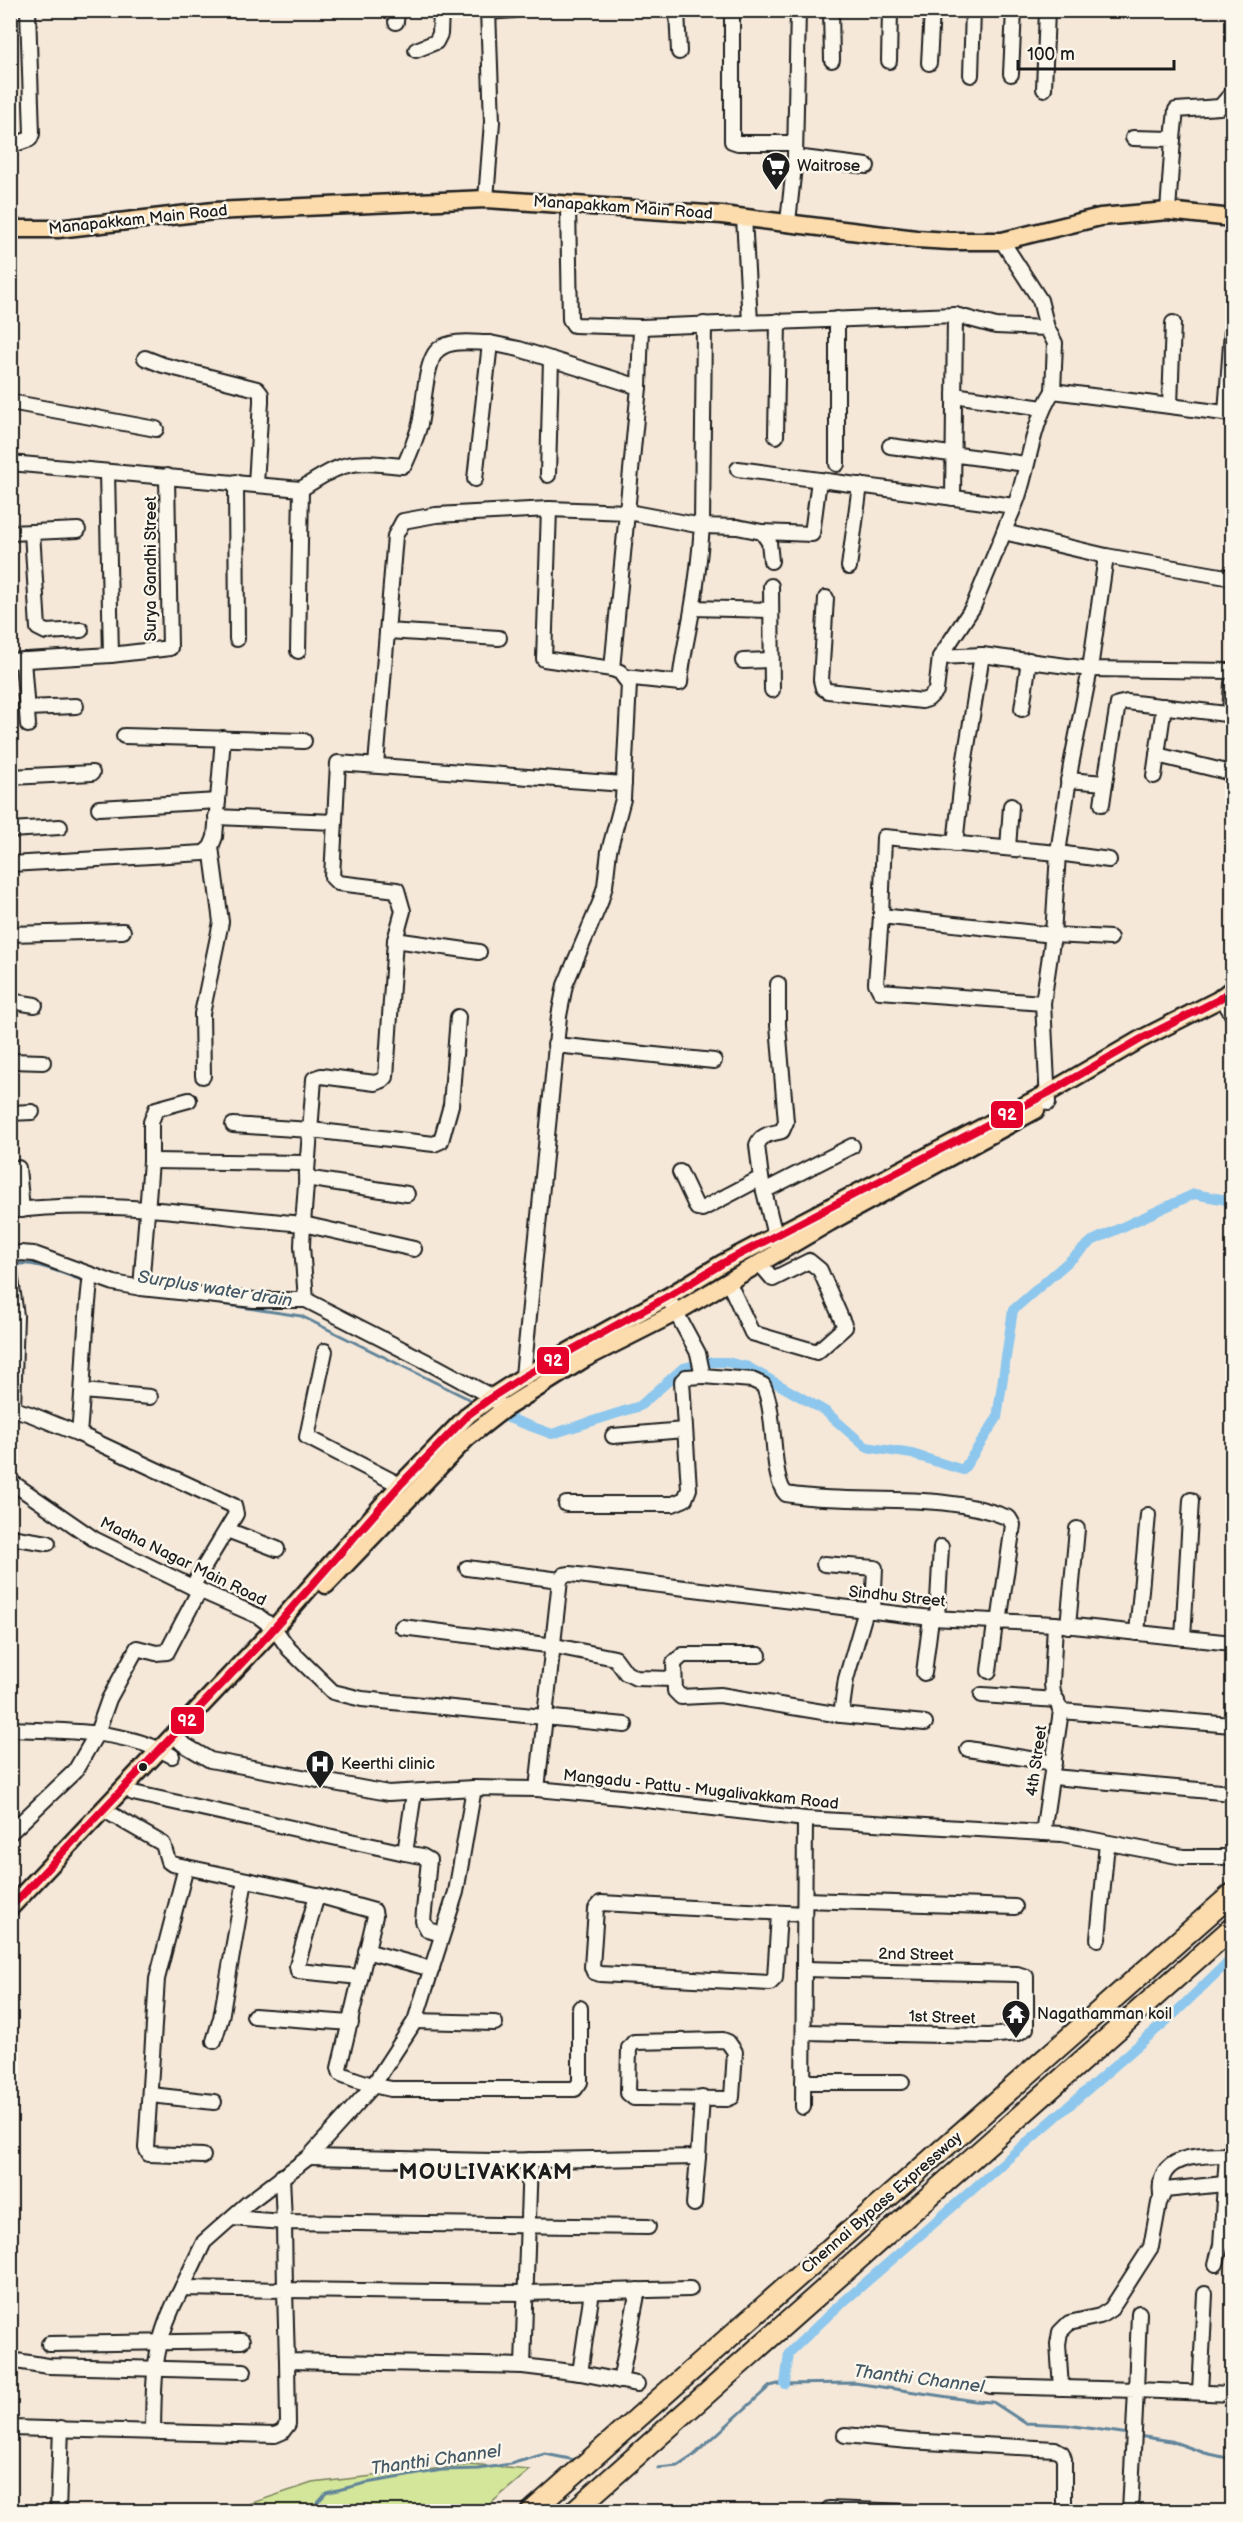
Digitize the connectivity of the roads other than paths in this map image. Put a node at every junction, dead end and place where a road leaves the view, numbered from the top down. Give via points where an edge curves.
1 (28, 10) edge
2 (441, 10) edge
3 (514, 10) edge
4 (677, 10) edge
5 (732, 10) edge
6 (798, 10) edge
7 (831, 10) edge
8 (890, 10) edge
9 (932, 10) edge
10 (973, 10) edge
11 (1014, 10) edge
12 (1047, 10) edge
13 (488, 11) edge
14 (416, 50) dead end
15 (678, 52) dead end
16 (832, 60) dead end
17 (888, 61) dead end
18 (929, 63) dead end
19 (971, 75) dead end
20 (1011, 75) dead end
21 (1044, 89) dead end
22 (1233, 93) edge
23 (1133, 138) dead end
24 (1173, 139) junction
25 (795, 143) junction
26 (10, 146) edge
27 (795, 158) junction
28 (867, 166) dead end
29 (486, 199) junction
30 (568, 205) junction
31 (1168, 211) junction
32 (744, 218) junction
33 (1233, 218) edge
34 (788, 222) junction
35 (10, 229) edge
36 (1002, 241) junction
37 (954, 315) junction
38 (837, 319) junction
39 (778, 321) junction
40 (750, 322) junction
41 (1173, 323) dead end
42 (704, 324) junction
43 (641, 327) junction
44 (1047, 328) junction
45 (1233, 331) edge
46 (490, 343) junction
47 (145, 358) dead end
48 (551, 359) junction
49 (639, 387) junction
50 (1053, 391) junction
51 (954, 395) junction
52 (10, 402) edge
53 (1170, 405) junction
54 (1043, 408) junction
55 (1229, 413) edge
56 (156, 429) dead end
57 (776, 436) dead end
58 (890, 446) dead end
59 (954, 455) junction
60 (10, 463) edge
61 (837, 464) dead end
62 (1026, 464) junction
63 (738, 469) dead end
64 (107, 472) junction
65 (548, 475) dead end
66 (167, 476) junction
67 (475, 479) dead end
68 (819, 480) junction
69 (236, 482) junction
70 (256, 484) junction
71 (860, 485) junction
72 (301, 489) junction
73 (953, 498) junction
74 (1014, 506) junction
75 (549, 509) junction
76 (628, 512) junction
77 (702, 526) junction
78 (78, 530) dead end
79 (32, 532) junction
80 (762, 532) junction
81 (1004, 532) junction
82 (10, 533) edge
83 (1106, 556) junction
84 (771, 561) dead end
85 (849, 567) dead end
86 (1233, 578) edge
87 (771, 586) dead end
88 (826, 598) dead end
89 (693, 608) junction
90 (770, 610) junction
91 (81, 630) dead end
92 (387, 631) junction
93 (499, 638) dead end
94 (237, 639) dead end
95 (298, 651) dead end
96 (111, 655) junction
97 (982, 655) junction
98 (940, 657) junction
99 (17, 660) edge
100 (771, 660) junction
101 (1029, 660) junction
102 (743, 661) dead end
103 (612, 669) junction
104 (1090, 669) junction
105 (1233, 671) edge
106 (624, 677) junction
107 (1233, 683) edge
108 (772, 690) dead end
109 (76, 706) dead end
110 (1164, 706) junction
111 (27, 708) junction
112 (1022, 709) dead end
113 (28, 725) dead end
114 (124, 736) dead end
115 (223, 738) junction
116 (304, 741) dead end
117 (1157, 755) junction
118 (376, 765) junction
119 (92, 773) dead end
120 (1231, 773) edge
121 (1154, 776) dead end
122 (10, 777) edge
123 (1068, 780) junction
124 (1105, 783) junction
125 (624, 784) junction
126 (218, 801) junction
127 (1102, 804) dead end
128 (1011, 806) dead end
129 (99, 808) dead end
130 (216, 817) junction
131 (334, 822) junction
132 (60, 827) dead end
133 (10, 830) edge
134 (955, 844) junction
135 (211, 847) junction
136 (1008, 848) junction
137 (1058, 853) junction
138 (1109, 860) dead end
139 (10, 864) edge
140 (881, 916) junction
141 (123, 931) dead end
142 (10, 934) edge
143 (1053, 935) junction
144 (1110, 938) dead end
145 (395, 940) junction
146 (479, 952) dead end
147 (778, 984) dead end
148 (1231, 1000) edge
149 (10, 1002) edge
150 (1043, 1003) junction
151 (35, 1005) dead end
152 (458, 1017) dead end
153 (555, 1045) junction
154 (10, 1061) edge
155 (714, 1061) dead end
156 (43, 1062) dead end
157 (203, 1076) dead end
158 (1048, 1098) junction
159 (189, 1100) dead end
160 (32, 1112) dead end
161 (10, 1113) edge
162 (233, 1125) dead end
163 (311, 1130) junction
164 (852, 1146) dead end
165 (152, 1161) junction
166 (308, 1163) junction
167 (18, 1168) dead end
168 (680, 1172) dead end
169 (306, 1178) junction
170 (762, 1185) junction
171 (407, 1194) dead end
172 (16, 1210) edge
173 (146, 1210) junction
174 (303, 1224) junction
175 (775, 1237) junction
176 (414, 1249) dead end
177 (780, 1253) junction
178 (10, 1256) edge
179 (760, 1264) junction
180 (11, 1272) edge
181 (90, 1281) junction
182 (728, 1281) junction
183 (141, 1288) junction
184 (669, 1296) junction
185 (306, 1300) junction
186 (675, 1313) junction
187 (325, 1351) dead end
188 (702, 1373) junction
189 (523, 1376) junction
190 (83, 1391) junction
191 (150, 1397) dead end
192 (498, 1403) junction
193 (12, 1408) edge
194 (684, 1430) junction
195 (79, 1434) junction
196 (613, 1436) dead end
197 (10, 1481) edge
198 (400, 1485) junction
199 (1191, 1500) dead end
200 (566, 1504) dead end
201 (1148, 1515) dead end
202 (1077, 1529) dead end
203 (227, 1530) junction
204 (10, 1537) edge
205 (48, 1543) dead end
206 (941, 1547) dead end
207 (277, 1549) dead end
208 (824, 1563) dead end
209 (467, 1568) dead end
210 (560, 1580) junction
211 (195, 1589) junction
212 (869, 1611) junction
213 (934, 1618) junction
214 (997, 1623) junction
215 (1062, 1625) junction
216 (402, 1627) dead end
217 (277, 1631) junction
218 (1137, 1633) junction
219 (1183, 1638) junction
220 (1233, 1643) edge
221 (555, 1647) junction
222 (759, 1655) dead end
223 (989, 1671) dead end
224 (924, 1673) dead end
225 (673, 1679) junction
226 (982, 1695) dead end
227 (1059, 1706) junction
228 (841, 1715) junction
229 (546, 1716) junction
230 (925, 1723) dead end
231 (625, 1725) dead end
232 (1233, 1725) edge
233 (10, 1729) edge
234 (97, 1733) junction
235 (173, 1746) junction
236 (968, 1749) dead end
237 (1054, 1763) junction
238 (1053, 1777) junction
239 (474, 1788) junction
240 (537, 1789) junction
241 (133, 1793) junction
242 (414, 1793) junction
243 (1233, 1793) edge
244 (109, 1812) junction
245 (805, 1819) junction
246 (10, 1833) edge
247 (1042, 1833) junction
248 (1107, 1843) junction
249 (405, 1853) junction
250 (1233, 1857) edge
251 (186, 1867) junction
252 (246, 1880) junction
253 (1233, 1894) edge
254 (317, 1895) junction
255 (805, 1900) junction
256 (1016, 1907) dead end
257 (10, 1908) edge
258 (779, 1914) junction
259 (804, 1914) junction
260 (10, 1920) edge
261 (1233, 1928) edge
262 (442, 1934) junction
263 (1098, 1939) dead end
264 (366, 1952) junction
265 (432, 1969) junction
266 (804, 1969) junction
267 (360, 1977) junction
268 (1026, 1977) joint
269 (580, 2008) dead end
270 (254, 2016) dead end
271 (415, 2021) junction
272 (351, 2023) junction
273 (495, 2023) dead end
274 (804, 2032) junction
275 (214, 2041) dead end
276 (803, 2082) junction
277 (902, 2082) dead end
278 (372, 2087) junction
279 (151, 2095) junction
280 (702, 2098) junction
281 (214, 2102) dead end
282 (803, 2107) dead end
283 (1230, 2152) edge
284 (202, 2156) dead end
285 (309, 2157) junction
286 (698, 2157) junction
287 (530, 2160) junction
288 (282, 2176) junction
289 (1224, 2184) junction
290 (1161, 2195) junction
291 (694, 2204) dead end
292 (1229, 2209) edge
293 (232, 2218) junction
294 (284, 2222) junction
295 (529, 2227) junction
296 (648, 2227) dead end
297 (1216, 2264) dead end
298 (182, 2288) junction
299 (690, 2289) dead end
300 (285, 2290) junction
301 (638, 2290) junction
302 (592, 2291) junction
303 (525, 2293) junction
304 (1205, 2294) dead end
305 (1139, 2313) dead end
306 (242, 2342) dead end
307 (158, 2343) junction
308 (49, 2344) dead end
309 (10, 2360) edge
310 (287, 2361) junction
311 (523, 2366) junction
312 (154, 2368) junction
313 (244, 2371) dead end
314 (580, 2373) junction
315 (620, 2381) junction
316 (638, 2384) dead end
317 (990, 2386) dead end
318 (1061, 2388) junction
319 (1136, 2390) junction
320 (1200, 2392) junction
321 (1233, 2394) edge
322 (10, 2428) edge
323 (60, 2428) junction
324 (153, 2430) junction
325 (845, 2435) dead end
326 (829, 2509) dead end
327 (58, 2511) edge
328 (531, 2511) edge
329 (573, 2511) edge
330 (910, 2511) edge
331 (1064, 2511) edge
332 (1130, 2511) edge

1 - 26 street via 32,134 30,139
2 - 14 street via 436,42
3 - 13 street
4 - 15 street
5 - 25 street via 732,141
6 - 25 street
7 - 16 street
8 - 17 street
9 - 18 street
10 - 19 street
11 - 20 street
12 - 21 street
13 - 29 street via 492,122
22 - 24 street via 1220,107 1176,110
23 - 24 street
24 - 31 street
25 - 27 street
27 - 28 street
27 - 34 street
29 - 30 main road, Manapakkam Main Road
29 - 35 main road, Manapakkam Main Road via 214,212 69,228
30 - 32 main road, Manapakkam Main Road
30 - 43 street via 570,319 574,325
31 - 33 main road, Manapakkam Main Road
31 - 36 main road, Manapakkam Main Road via 1100,217
32 - 34 main road, Manapakkam Main Road
32 - 40 street
34 - 36 main road, Manapakkam Main Road via 916,239
36 - 44 street via 1040,300
37 - 38 street
37 - 44 street via 996,326
37 - 51 street
38 - 39 street
38 - 61 street
39 - 40 street
39 - 57 street
40 - 42 street
41 - 53 street
42 - 43 street
42 - 77 street
43 - 49 street
44 - 50 street via 1055,343
45 - 55 street
46 - 48 street
46 - 67 street
46 - 72 street via 461,343 436,350 417,434 405,464 341,465
47 - 70 street via 257,389 261,402
48 - 49 street
48 - 65 street
49 - 76 street
50 - 53 street
50 - 54 street
51 - 54 street
51 - 59 street
52 - 56 street
53 - 55 street
54 - 62 street
58 - 59 street
59 - 62 street
59 - 73 street
60 - 64 street
62 - 74 street
63 - 68 street
64 - 66 street
64 - 96 street
66 - 69 street
66 - 96 street, Surya Gandhi Street via 170,648
68 - 71 street
68 - 80 street via 812,534
69 - 70 street
69 - 94 street
70 - 72 street
71 - 73 street
71 - 85 street
72 - 95 street
73 - 74 street
74 - 81 street
75 - 76 street
75 - 92 street via 436,515 403,521 395,536
75 - 103 street via 544,659
76 - 77 street
76 - 103 street
77 - 80 street
77 - 89 street
78 - 79 street
79 - 82 street
79 - 91 street via 38,628 46,632
80 - 84 street via 769,542
81 - 83 street
81 - 98 street via 973,607
83 - 86 street
83 - 104 street
87 - 90 street
88 - 98 street via 821,685 828,691 922,701 936,691
89 - 90 street
89 - 106 street via 680,683
90 - 100 street
92 - 93 street
92 - 118 street
96 - 99 street, Surya Gandhi Street
97 - 98 street
97 - 101 street
97 - 134 street
99 - 111 street
100 - 102 street
100 - 108 street
101 - 104 street
101 - 112 street
103 - 106 street
104 - 105 street
104 - 123 street
106 - 125 street via 629,684
107 - 110 street via 1230,712 1226,714
109 - 111 street
110 - 117 street
110 - 124 street via 1127,702 1118,705
111 - 113 street
114 - 115 street
115 - 116 street
115 - 126 street
117 - 120 street
117 - 121 street
118 - 125 street
118 - 131 street via 338,764
119 - 122 street
123 - 124 street
123 - 137 street
124 - 127 street
125 - 153 street via 600,903 565,985
126 - 129 street
126 - 130 street
128 - 136 street
130 - 131 street
130 - 135 street
131 - 145 street via 334,881 398,890 403,911
132 - 133 street
134 - 136 street
134 - 140 street via 884,837
135 - 139 street via 195,854
135 - 157 street via 221,922 202,1014
136 - 137 street
137 - 138 street
137 - 143 street
140 - 143 street
140 - 150 street via 876,983 879,991
141 - 142 street
143 - 144 street
143 - 150 street
145 - 146 street
145 - 163 street via 386,1077 375,1083 317,1076
147 - 170 street via 786,1122 782,1131 766,1135 757,1145
148 - 158 main road
149 - 151 street
150 - 158 street
152 - 163 street via 451,1105 441,1141 434,1144
153 - 155 street
153 - 189 street
154 - 156 street
158 - 175 main road
158 - 177 main road
159 - 165 street via 153,1112
160 - 161 street
162 - 163 street
163 - 166 street
164 - 170 street
165 - 166 street
165 - 173 street
166 - 169 street
167 - 172 street
168 - 170 street via 700,1209
169 - 171 street
169 - 174 street
170 - 175 street
172 - 173 street
173 - 174 street
173 - 183 street
174 - 176 street
174 - 185 street
175 - 177 street
175 - 184 main road
177 - 179 main road
178 - 181 street via 34,1254
179 - 182 main road
179 - 182 street via 773,1280 800,1264 814,1264 845,1327 817,1352 752,1333
180 - 193 street via 16,1316
181 - 183 street
181 - 190 street
182 - 186 main road
183 - 185 street via 254,1300
184 - 186 street
184 - 189 main road
185 - 192 street
186 - 188 street via 698,1353
186 - 192 main road
187 - 198 street via 307,1437
188 - 194 street via 682,1381
188 - 214 street via 763,1385 772,1415 779,1482 786,1494 968,1506 1009,1518 1013,1525
189 - 192 main road
190 - 191 street
190 - 195 street
192 - 198 main road via 469,1414
192 - 217 main road
193 - 195 street
194 - 196 street
194 - 200 street via 689,1489 681,1502
195 - 203 street via 231,1503 237,1509
197 - 211 street, Madha Nagar Main Road via 94,1539
198 - 217 main road
199 - 219 street
201 - 218 street
202 - 215 street, 4th Street
203 - 207 street
203 - 211 street
204 - 205 street
206 - 213 street
208 - 212 street via 875,1568
209 - 210 street, Sindhu Street
210 - 212 street, Sindhu Street via 570,1574
210 - 221 street
211 - 217 street, Madha Nagar Main Road via 258,1616
211 - 234 street via 167,1652 138,1647 135,1650 109,1699
212 - 213 street, Sindhu Street
212 - 228 street via 846,1679
213 - 214 street, Sindhu Street
213 - 224 street
214 - 215 street, Sindhu Street
214 - 223 street
215 - 218 street, Sindhu Street
215 - 227 street, 4th Street via 1052,1684
216 - 221 street
217 - 229 street, Madha Nagar Main Road via 289,1649 333,1692 345,1696
217 - 235 main road
218 - 219 street, Sindhu Street
219 - 220 street, Sindhu Street
221 - 225 street via 615,1658 626,1673 636,1677
221 - 229 street
222 - 225 street via 683,1655 674,1663
225 - 228 street via 675,1691 681,1697 720,1695
226 - 227 street
227 - 232 street
227 - 237 street, 4th Street
228 - 230 street
229 - 231 street, Madha Nagar Main Road
229 - 240 street
233 - 234 street, Mangadu - Pattu - Mugalivakkam Road
234 - 235 street, Mangadu - Pattu - Mugalivakkam Road
234 - 246 street via 71,1776
235 - 241 main road
235 - 242 street, Mangadu - Pattu - Mugalivakkam Road via 210,1760 388,1793
235 - 244 main road
236 - 237 street
237 - 238 street, 4th Street
238 - 243 street
238 - 247 street, 4th Street
239 - 240 street, Mangadu - Pattu - Mugalivakkam Road
239 - 242 street, Mangadu - Pattu - Mugalivakkam Road
239 - 262 street via 456,1892
240 - 245 street, Mangadu - Pattu - Mugalivakkam Road
241 - 244 main road
241 - 249 street
242 - 249 street
244 - 251 street via 163,1844 172,1864
244 - 257 main road
244 - 260 main road
245 - 247 street, Mangadu - Pattu - Mugalivakkam Road
245 - 255 street
247 - 248 street, Mangadu - Pattu - Mugalivakkam Road
248 - 250 street, Mangadu - Pattu - Mugalivakkam Road via 1183,1857
248 - 263 street
249 - 262 street via 429,1860 423,1921 428,1929
251 - 252 street
251 - 279 street via 157,1979
252 - 254 street
252 - 275 street
253 - 328 highway, Chennai Bypass Expressway
254 - 264 street via 374,1911
254 - 267 street via 298,1971
255 - 256 street
255 - 259 street
258 - 258 street via 776,1978 770,1983 600,1974 592,1967 596,1909 601,1903
258 - 259 street
259 - 266 street
261 - 329 highway, Chennai Bypass Expressway
262 - 265 street
264 - 265 street
264 - 267 street
265 - 271 street
266 - 268 street, 2nd Street
266 - 274 street
267 - 272 street
268 - 274 street, 1st Street via 1026,2028 1018,2033 951,2036
269 - 278 street via 579,2082 574,2089
270 - 272 street
271 - 273 street
271 - 278 street
272 - 278 street via 340,2072
274 - 276 street
276 - 277 street
276 - 282 street
278 - 285 street
279 - 281 street
279 - 284 street via 146,2148 149,2154
280 - 280 street via 727,2099 734,2094 735,2052 728,2042 631,2043 631,2096
280 - 286 street
283 - 289 street
283 - 290 street via 1177,2161 1164,2172
285 - 287 street
285 - 288 street
286 - 287 street
286 - 291 street
287 - 295 street
288 - 293 street
288 - 294 street
289 - 290 street via 1172,2188
289 - 292 street
290 - 318 street via 1151,2247 1111,2309 1100,2316 1069,2323 1060,2332
292 - 297 street
293 - 294 street
293 - 298 street via 204,2242
294 - 295 street
294 - 300 street
295 - 296 street
295 - 303 street
298 - 300 street
298 - 307 street
299 - 301 street
300 - 303 street
300 - 310 street
301 - 302 street
301 - 315 street
302 - 303 street
302 - 314 street
303 - 311 street
304 - 320 street
305 - 319 street
306 - 307 street
307 - 308 street
307 - 312 street
309 - 312 street via 48,2366
310 - 311 street
310 - 324 street via 289,2417 282,2432
311 - 314 street
312 - 313 street
312 - 324 street
314 - 315 street
315 - 316 street
317 - 318 street
318 - 319 street
319 - 320 street
319 - 332 street
320 - 321 street
322 - 323 street
323 - 324 street
323 - 327 street
325 - 331 street via 1060,2450 1064,2458
326 - 330 street

